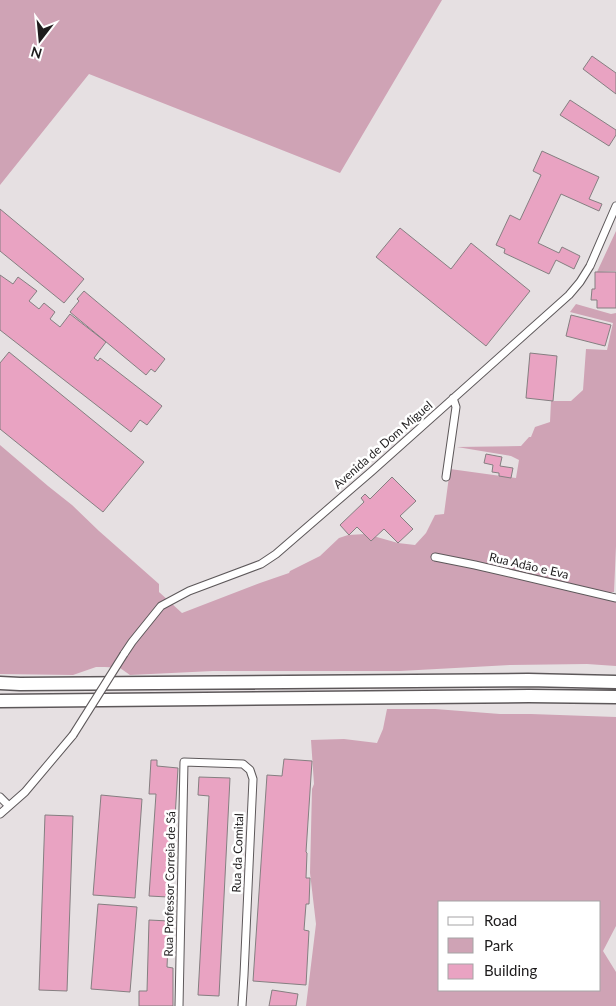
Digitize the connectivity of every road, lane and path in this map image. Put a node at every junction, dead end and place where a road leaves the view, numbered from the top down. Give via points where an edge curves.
1 (616, 206) edge
2 (453, 398) junction
3 (446, 477) dead end
4 (436, 557) dead end
5 (616, 598) edge
6 (616, 682) edge
7 (0, 683) edge
8 (616, 698) edge
9 (0, 701) edge
10 (184, 762) joint
11 (0, 797) edge
12 (9, 806) junction
13 (0, 814) edge
14 (179, 1006) edge
15 (242, 1006) edge

1 - 2 street, Avenida de Dom Miguel via 590,266 570,295
2 - 3 street via 456,407
2 - 12 street, Avenida de Dom Miguel, bridge via 276,554 260,564 189,591 161,606 132,642 72,735 25,792
4 - 5 street, Rua Adão e Eva
6 - 7 highway
8 - 9 highway
10 - 14 street, Rua Professor Correia de Sá
10 - 15 street, Rua da Comital via 243,764 250,770
11 - 12 street
12 - 13 street, Avenida de Dom Miguel

